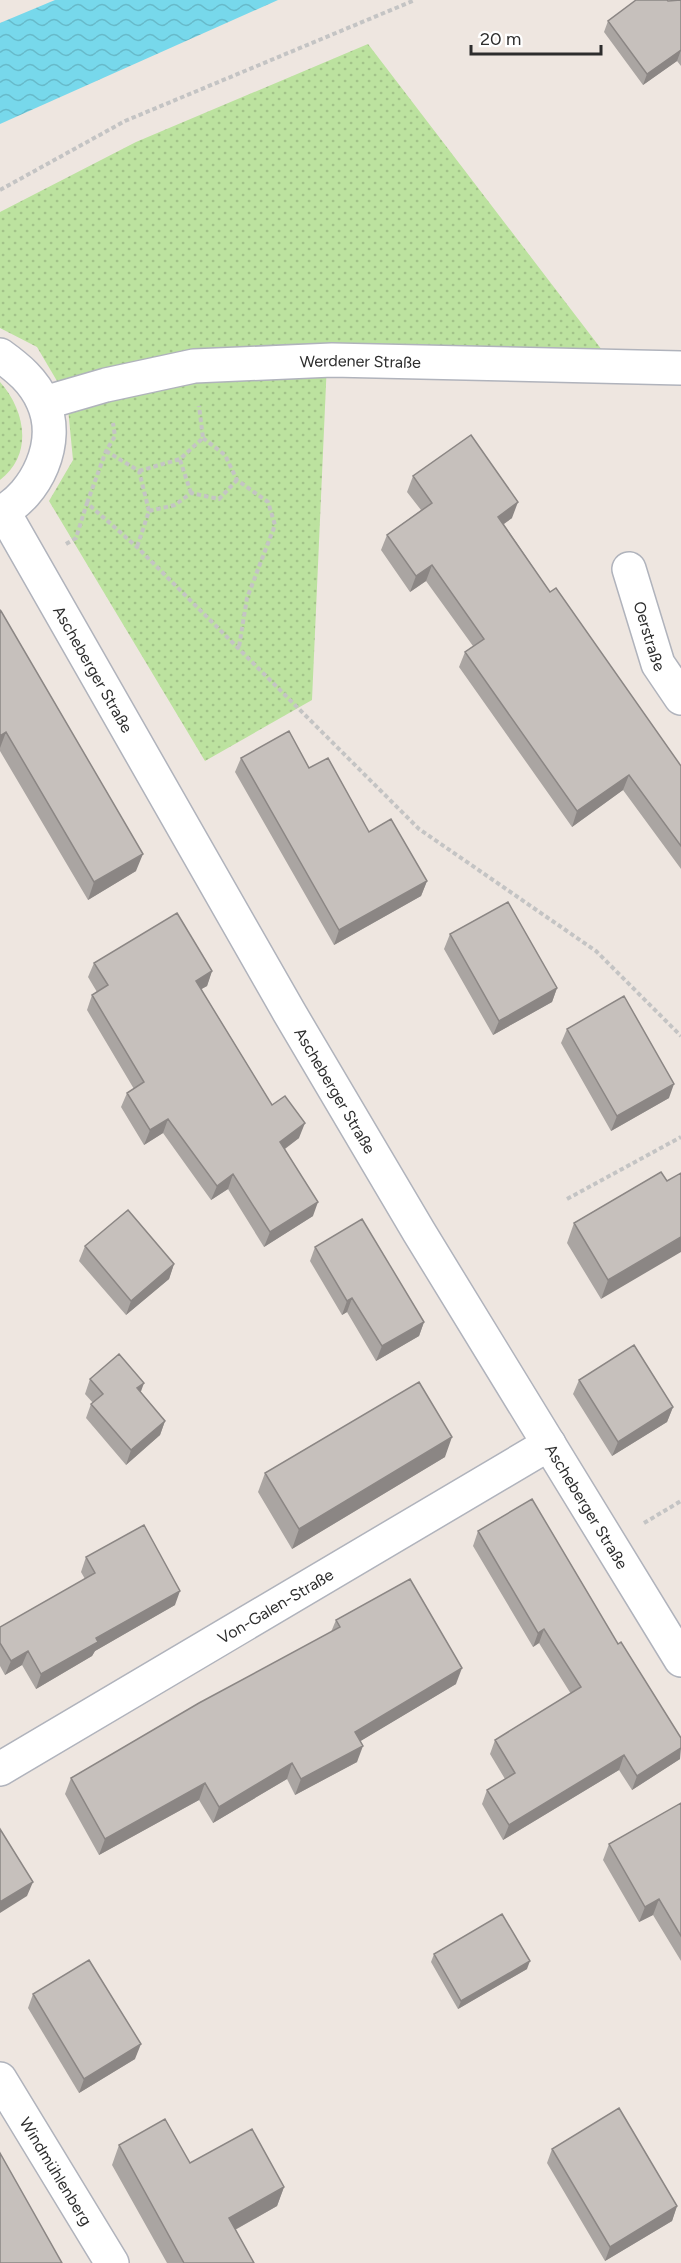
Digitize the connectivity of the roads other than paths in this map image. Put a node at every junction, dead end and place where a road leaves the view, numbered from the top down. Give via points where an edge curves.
1 (0, 355) edge
2 (681, 368) edge
3 (44, 403) junction
4 (2, 512) edge
5 (629, 569) dead end
6 (681, 698) edge
7 (549, 1444) junction
8 (681, 1660) edge
9 (0, 1769) edge
10 (0, 2079) edge
11 (112, 2263) edge

1 - 3 street via 23,371
2 - 3 street, Werdener Straße via 332,360 194,366
3 - 4 street via 49,428 46,457 34,483
4 - 7 street, Ascheberger Straße via 289,1012
5 - 6 street, Oerstraße via 658,664
7 - 8 street, Ascheberger Straße
7 - 9 street, Von-Galen-Straße
10 - 11 street, Windmühlenberg

